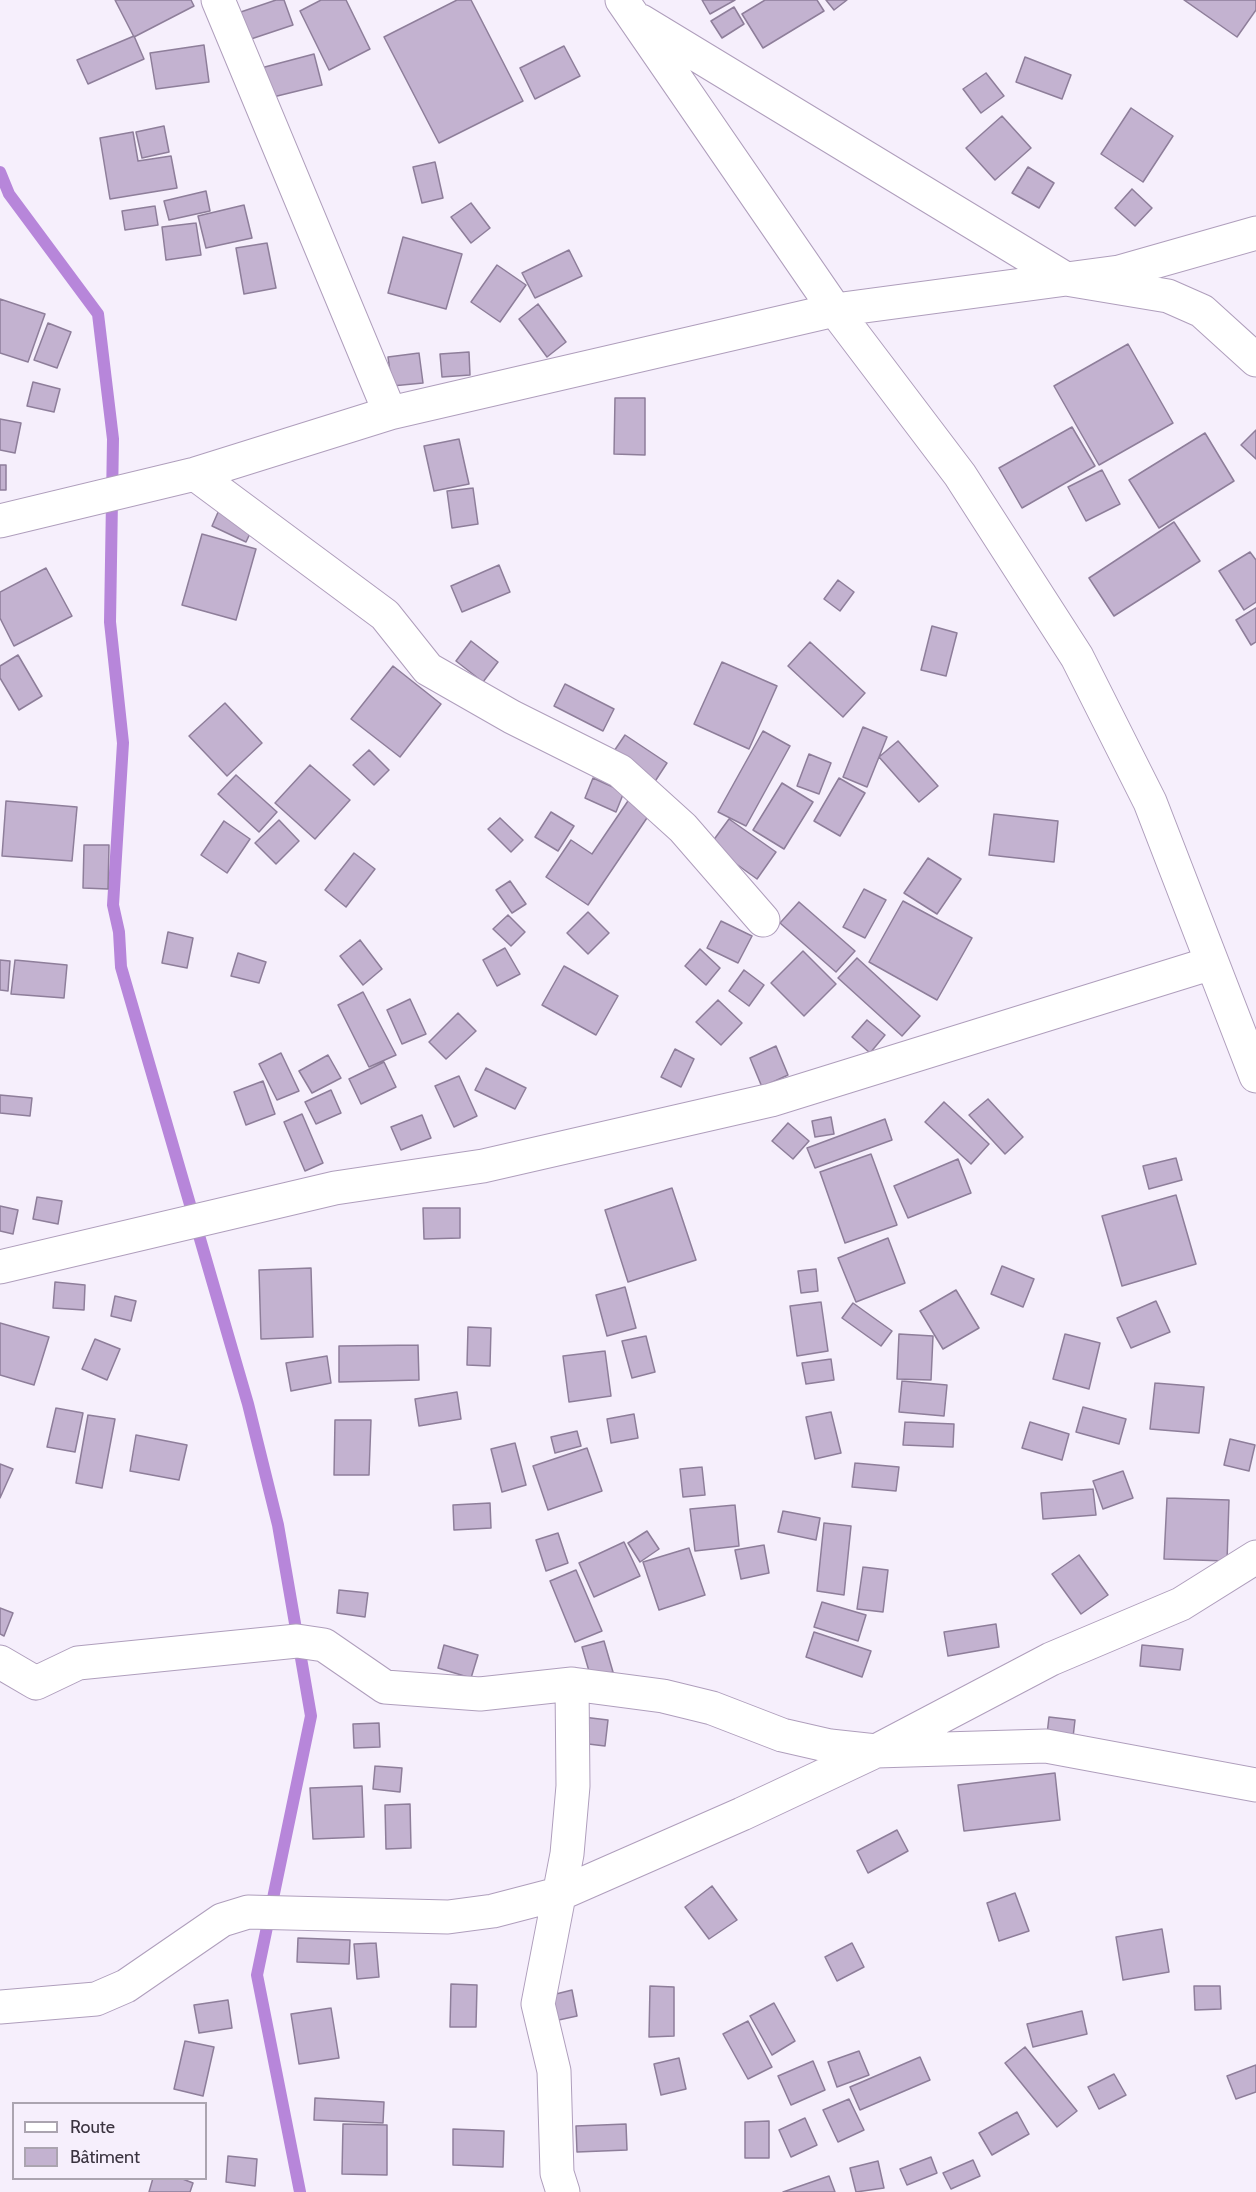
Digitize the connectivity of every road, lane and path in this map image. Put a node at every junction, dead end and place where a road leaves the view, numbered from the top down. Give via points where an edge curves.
1 (218, 0) edge
2 (627, 8) edge
3 (1256, 233) edge
4 (1066, 279) junction
5 (835, 310) junction
6 (1256, 360) edge
7 (390, 413) junction
8 (195, 474) junction
9 (0, 521) edge
10 (763, 920) dead end
11 (1212, 963) junction
12 (1256, 1076) edge
13 (0, 1266) edge
14 (1256, 1557) edge
15 (0, 1662) edge
16 (572, 1684) junction
17 (876, 1751) junction
18 (1256, 1785) edge
19 (562, 1893) junction
20 (0, 2007) edge
21 (563, 2192) edge

1 - 7 street
2 - 4 street
2 - 5 street
3 - 4 street via 1119,272
4 - 5 street
4 - 6 street via 1168,296 1202,311
5 - 7 street
5 - 11 street via 960,475 1077,657 1150,801
7 - 8 street
8 - 9 street
8 - 10 street via 385,615 429,669 512,717 620,771 683,828
11 - 12 street
11 - 13 street via 771,1100 483,1166 335,1188
14 - 17 street via 1180,1604 1051,1659
15 - 16 street via 36,1683 78,1663 297,1641 324,1645 385,1687 480,1694
16 - 17 street via 663,1696 712,1708 782,1735
16 - 19 street via 573,1786
17 - 18 street via 1046,1746
17 - 19 street
19 - 20 street via 493,1911 448,1917 248,1912 222,1920 126,1986 96,1999
19 - 21 street via 538,2004 554,2071 557,2173

